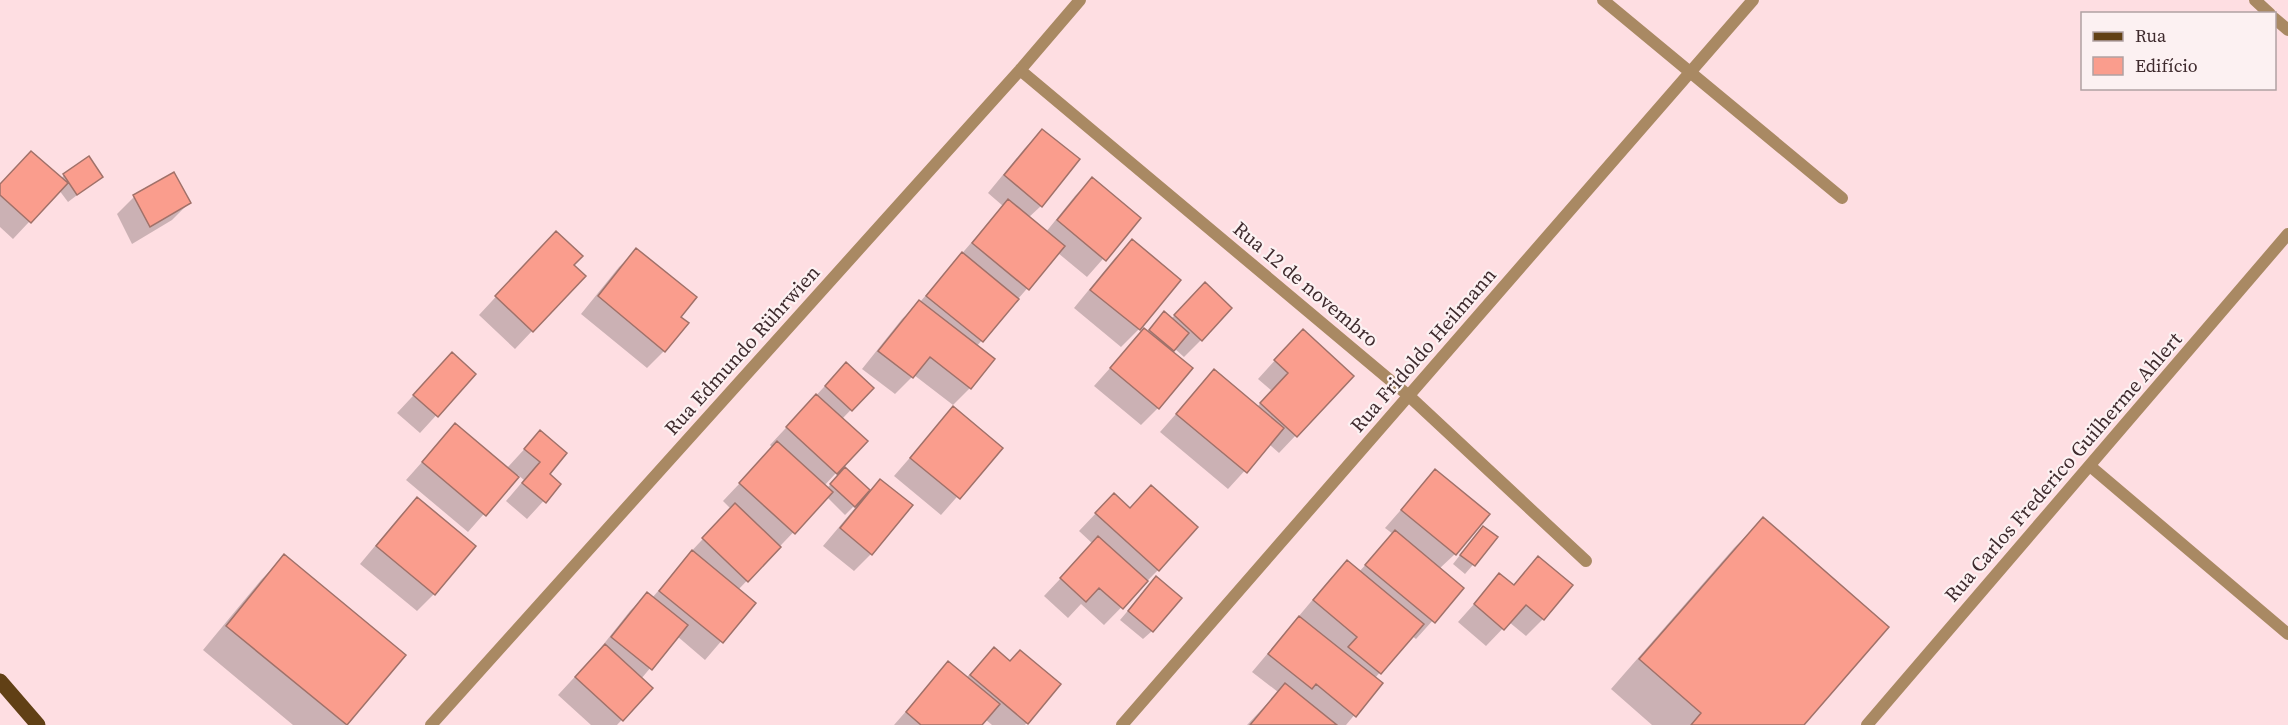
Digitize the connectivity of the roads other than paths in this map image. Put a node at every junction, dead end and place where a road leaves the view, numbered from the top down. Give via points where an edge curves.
1 (1080, 0) edge
2 (1603, 0) edge
3 (1753, 0) edge
4 (2255, 0) edge
5 (2268, 12) edge
6 (2276, 20) edge
7 (2288, 30) edge
8 (1020, 69) junction
9 (1690, 72) junction
10 (1842, 198) dead end
11 (2288, 234) edge
12 (1409, 396) junction
13 (2090, 466) junction
14 (1586, 561) dead end
15 (2288, 634) edge
16 (0, 681) edge
17 (38, 725) edge
18 (431, 725) edge
19 (1122, 725) edge
20 (1867, 725) edge

1 - 8 street, Rua Edmundo Rührwien
2 - 9 street
3 - 9 street, Rua Fridoldo Heilmann
4 - 5 street
6 - 7 street
8 - 12 street, Rua 12 de novembro
8 - 18 street, Rua Edmundo Rührwien
9 - 10 street
9 - 12 street, Rua Fridoldo Heilmann
11 - 13 street, Rua Carlos Frederico Guilherme Ahlert
12 - 14 street, Rua 12 de novembro
12 - 19 street, Rua Fridoldo Heilmann
13 - 15 street
13 - 20 street, Rua Carlos Frederico Guilherme Ahlert
16 - 17 main road

